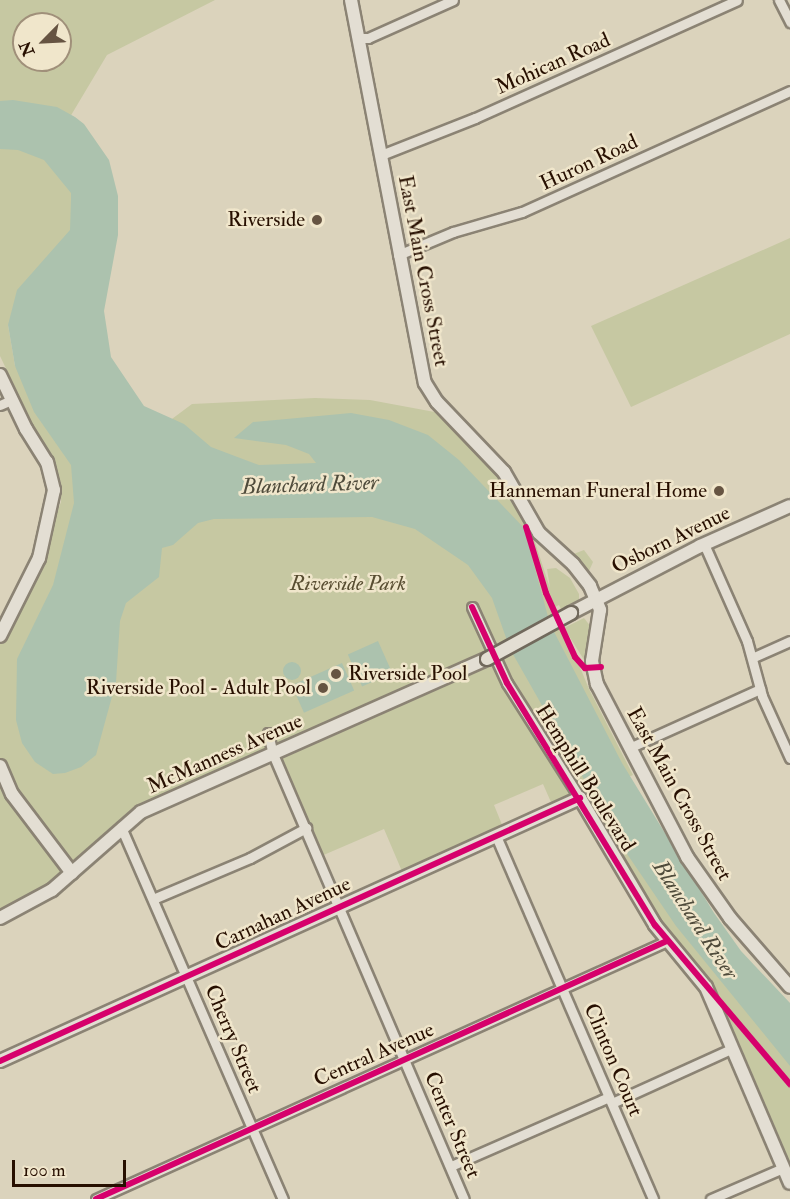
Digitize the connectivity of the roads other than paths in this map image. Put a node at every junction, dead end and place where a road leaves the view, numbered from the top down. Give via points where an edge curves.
1 (351, 0) edge
2 (453, 0) edge
3 (737, 0) edge
4 (779, 0) edge
5 (790, 22) edge
6 (359, 38) junction
7 (790, 91) edge
8 (381, 155) junction
9 (398, 255) junction
10 (0, 375) edge
11 (5, 402) edge
12 (790, 506) edge
13 (704, 544) junction
14 (596, 600) junction
15 (472, 607) dead end
16 (0, 636) edge
17 (790, 640) edge
18 (753, 657) junction
19 (487, 659) joint
20 (760, 689) junction
21 (268, 733) dead end
22 (629, 748) junction
23 (273, 754) junction
24 (790, 758) edge
25 (0, 766) edge
26 (580, 798) junction
27 (121, 827) junction
28 (306, 828) junction
29 (496, 836) junction
30 (72, 873) junction
31 (153, 899) junction
32 (340, 906) junction
33 (0, 918) edge
34 (667, 941) junction
35 (187, 977) junction
36 (562, 987) junction
37 (790, 987) edge
38 (731, 1048) junction
39 (405, 1059) junction
40 (0, 1061) edge
41 (610, 1100) junction
42 (252, 1128) junction
43 (451, 1166) junction
44 (783, 1168) junction
45 (790, 1184) edge
46 (96, 1199) edge
47 (284, 1199) edge
48 (464, 1199) edge
49 (653, 1199) edge
50 (711, 1199) edge

1 - 6 main road, East Main Cross Street
2 - 6 street
3 - 8 street, Mohican Road via 476,118
4 - 5 street
6 - 8 main road, East Main Cross Street
7 - 9 street, Huron Road via 522,212 453,231
8 - 9 main road, East Main Cross Street
9 - 14 main road, East Main Cross Street via 419,362 430,393 493,459 526,506 539,533 580,572
10 - 11 main road
11 - 16 main road via 47,462 54,497 39,558
12 - 13 main road, Osborn Avenue
13 - 14 main road, Osborn Avenue
13 - 18 street
14 - 19 main road, Osborn Avenue, bridge
14 - 22 main road, East Main Cross Street via 600,615 592,668
15 - 26 street, Hemphill Boulevard via 507,683
17 - 18 street
18 - 20 street
19 - 23 main road, McManness Avenue
20 - 22 street
20 - 24 street
21 - 23 street, Center Street
22 - 37 main road, East Main Cross Street via 703,881
23 - 27 main road, McManness Avenue via 141,812
23 - 28 street, Center Street
25 - 30 main road via 12,794
26 - 29 main road, Carnahan Avenue
26 - 34 main road, Hemphill Boulevard
27 - 30 main road, McManness Avenue
27 - 31 street, Cherry Street
28 - 31 street via 250,858
28 - 32 street, Center Street
29 - 32 main road, Carnahan Avenue
29 - 36 street, Clinton Court
30 - 33 main road, McManness Avenue via 43,896
31 - 35 street, Cherry Street
32 - 35 main road, Carnahan Avenue
32 - 39 street, Center Street
34 - 36 street, Central Avenue
34 - 38 main road, Hemphill Boulevard via 706,987
35 - 40 main road, Carnahan Avenue
35 - 42 street, Cherry Street
36 - 39 street, Central Avenue
36 - 41 street, Clinton Court
38 - 41 street
38 - 44 main road, Hemphill Boulevard
39 - 42 street, Central Avenue
39 - 43 street, Center Street
41 - 43 street
41 - 49 street, Clinton Court
42 - 46 street, Central Avenue
42 - 47 street, Cherry Street
43 - 48 street, Center Street
44 - 45 main road, Hemphill Boulevard
44 - 50 street

